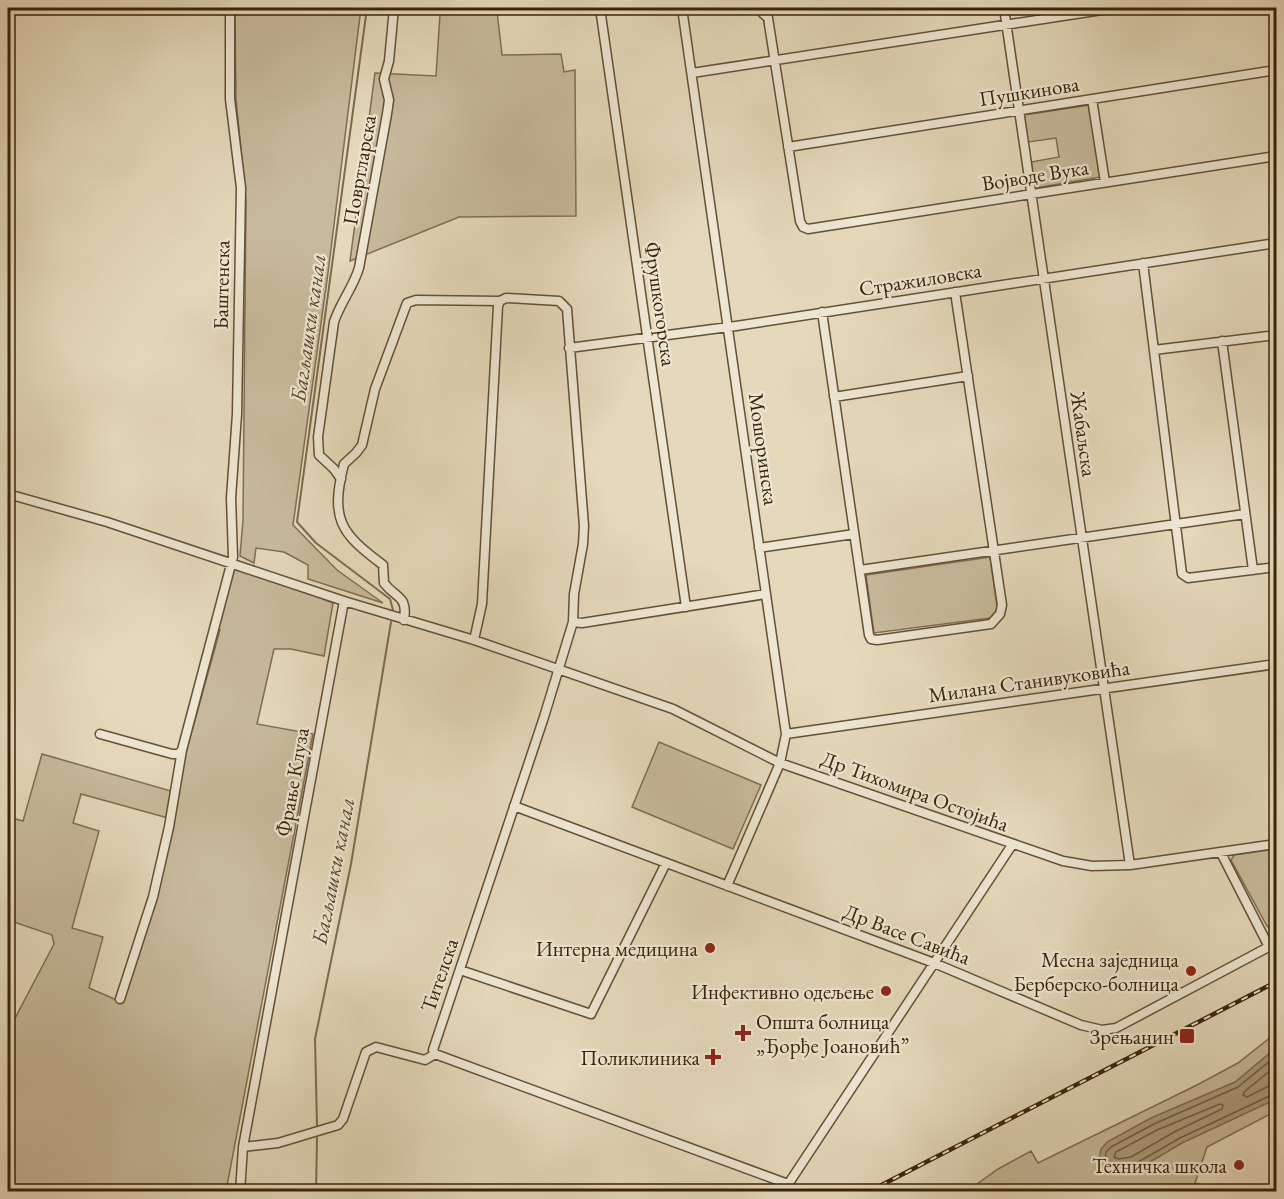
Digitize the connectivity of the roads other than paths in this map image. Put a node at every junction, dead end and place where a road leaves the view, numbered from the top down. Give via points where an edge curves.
1 (230, 8) edge
2 (394, 8) edge
3 (600, 8) edge
4 (682, 8) edge
5 (757, 8) edge
6 (1004, 8) edge
7 (1115, 8) edge
8 (1007, 24) junction
9 (774, 61) junction
10 (1276, 70) edge
11 (692, 73) junction
12 (1092, 99) junction
13 (1019, 111) junction
14 (788, 147) junction
15 (1276, 156) edge
16 (1105, 182) junction
17 (1032, 194) junction
18 (1276, 243) edge
19 (1143, 263) junction
20 (1044, 278) junction
21 (955, 292) junction
22 (500, 301) junction
23 (822, 312) junction
24 (729, 327) junction
25 (1276, 334) edge
26 (648, 338) junction
27 (1222, 342) junction
28 (569, 348) junction
29 (1154, 350) junction
30 (968, 376) junction
31 (834, 398) junction
32 (344, 464) junction
33 (334, 469) junction
34 (341, 480) junction
35 (8, 494) edge
36 (1245, 514) junction
37 (1176, 524) junction
38 (854, 534) junction
39 (1081, 538) junction
40 (759, 548) junction
41 (994, 551) junction
42 (232, 562) junction
43 (1276, 567) edge
44 (860, 570) junction
45 (1252, 570) junction
46 (766, 594) junction
47 (344, 601) junction
48 (686, 607) junction
49 (404, 620) junction
50 (573, 622) junction
51 (474, 640) junction
52 (1276, 664) edge
53 (558, 668) junction
54 (1104, 689) junction
55 (786, 734) junction
56 (100, 735) dead end
57 (182, 750) junction
58 (780, 763) junction
59 (514, 806) junction
60 (1276, 844) edge
61 (1012, 845) junction
62 (1221, 853) junction
63 (666, 863) junction
64 (1130, 865) junction
65 (727, 886) junction
66 (1273, 945) edge
67 (934, 963) junction
68 (460, 970) junction
69 (120, 999) dead end
70 (435, 1054) junction
71 (243, 1147) junction
72 (785, 1188) edge
73 (240, 1191) edge

1 - 42 street, Баштенска via 230,99 241,188
2 - 33 street, Повртларска via 384,79 388,100 384,140 359,268 334,322 318,437 319,455
3 - 26 street, Фрушкогорска
4 - 11 street, Мошоринска
5 - 9 street via 768,18
6 - 8 street, Жабаљска
7 - 8 street
8 - 9 street
8 - 13 street, Жабаљска
9 - 11 street
9 - 14 street
10 - 12 street, Пушкинова
11 - 24 street, Мошоринска
12 - 13 street, Пушкинова
12 - 16 street
13 - 14 street, Пушкинова
13 - 17 street, Жабаљска
14 - 17 street, Војводе Вука via 801,225 808,229
15 - 16 street, Војводе Вука
16 - 17 street, Војводе Вука
17 - 20 street, Жабаљска
18 - 19 street, Стражиловска
19 - 20 street, Стражиловска
19 - 29 street
20 - 21 street, Стражиловска
20 - 39 street, Жабаљска
21 - 23 street, Стражиловска
21 - 30 street
22 - 28 street, Тителска via 556,300 563,304 567,309
22 - 32 street via 406,303 375,388 362,445
22 - 51 street via 483,604
23 - 24 street, Стражиловска
23 - 31 street
24 - 26 street, Стражиловска
24 - 40 street, Мошоринска
25 - 27 street
26 - 28 street, Стражиловска
26 - 48 street, Фрушкогорска
27 - 29 street
27 - 36 street
28 - 50 street, Тителска via 584,536
29 - 37 street
30 - 31 street
30 - 41 street
31 - 38 street
32 - 33 street
32 - 34 street
33 - 34 street, Повртларска
34 - 49 street via 341,524 352,540 383,565 382,580 403,599
35 - 42 street
36 - 37 street
36 - 45 street
37 - 39 street
37 - 45 street via 1185,578
38 - 40 street
38 - 44 street
39 - 41 street
39 - 54 street, Жабаљска
40 - 46 street, Мошоринска
41 - 44 street
41 - 44 street via 1002,609 995,622 877,640 869,635
42 - 47 street
42 - 57 street, Баштенска
43 - 45 street
46 - 48 street
46 - 55 street, Мошоринска
47 - 49 street
47 - 71 street, Фрање Клуза
48 - 50 street
49 - 51 street
50 - 53 street, Тителска
51 - 53 street
52 - 54 street, Милана Станивуковића
53 - 58 street, Др Тихомира Остојића via 674,710
53 - 59 street, Тителска
54 - 55 street, Милана Станивуковића
54 - 64 street, Жабаљска
55 - 58 street, Мошоринска
56 - 57 street via 172,754
57 - 69 street, Баштенска via 153,897
58 - 61 street, Др Тихомира Остојића
58 - 65 street, Мошоринска
59 - 63 street, Др Васе Савића
59 - 68 street, Тителска
60 - 62 street, Др Тихомира Остојића
61 - 64 street, Др Тихомира Остојића via 1074,863
61 - 67 street
62 - 64 street, Др Тихомира Остојића
62 - 66 street
63 - 65 street, Др Васе Савића
63 - 68 street via 594,1012 587,1014
65 - 67 street, Др Васе Савића
66 - 67 street, Др Васе Савића via 1108,1029 1081,1024
67 - 72 street
68 - 70 street, Тителска via 433,1050
70 - 71 street via 424,1060 376,1047 370,1049 339,1125 278,1143
70 - 72 street
71 - 73 street, Фрање Клуза

